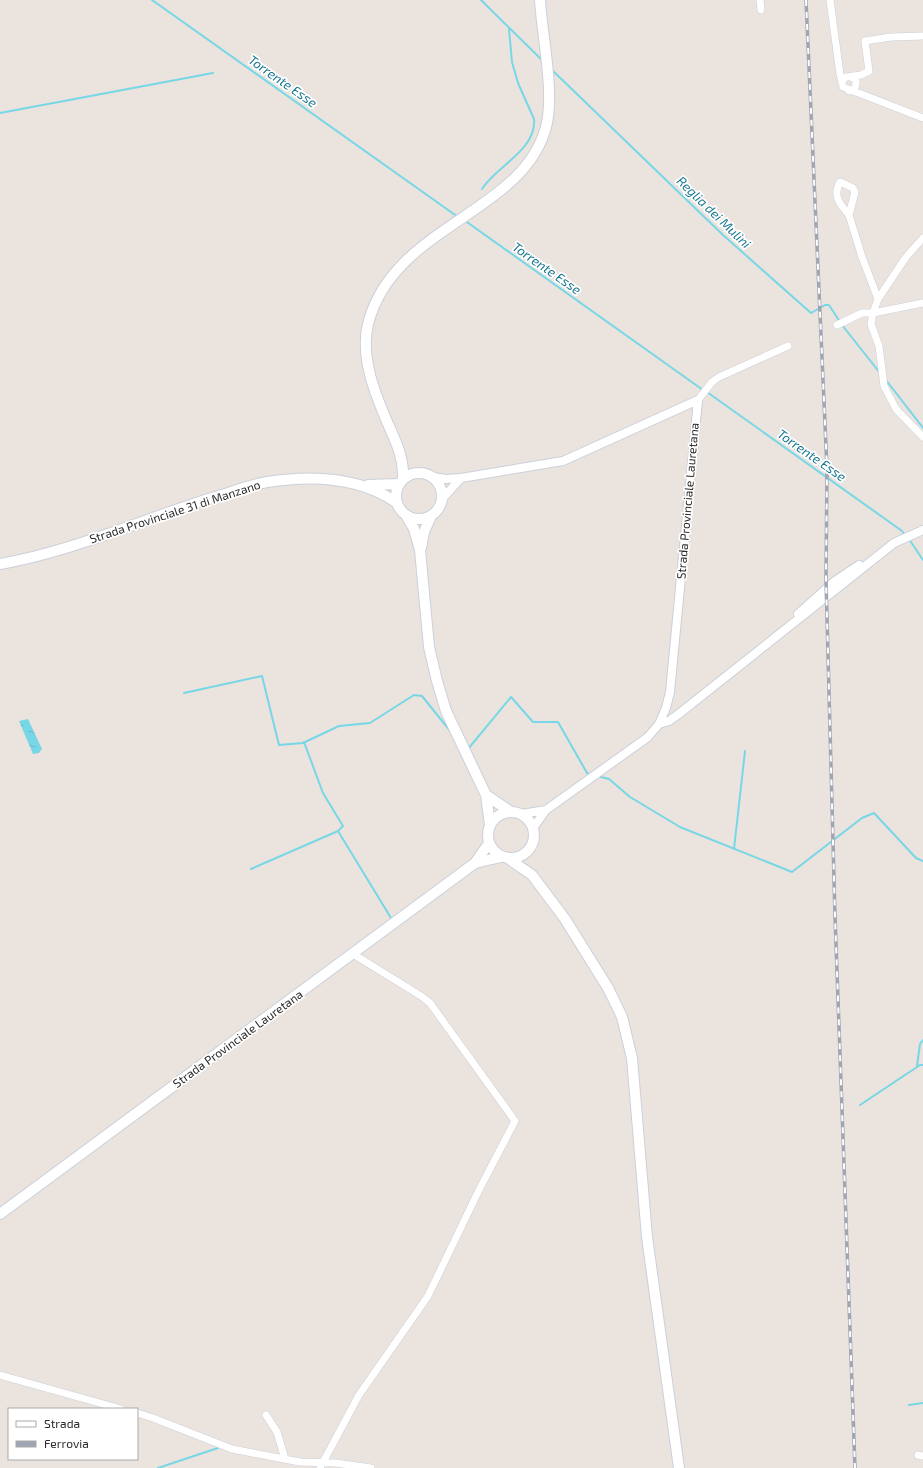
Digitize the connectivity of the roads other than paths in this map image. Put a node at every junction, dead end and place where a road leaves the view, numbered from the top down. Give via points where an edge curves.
1 (540, 0) edge
2 (760, 0) edge
3 (830, 0) edge
4 (761, 10) dead end
5 (923, 36) edge
6 (851, 77) junction
7 (842, 81) junction
8 (849, 91) junction
9 (923, 118) edge
10 (849, 215) dead end
11 (923, 238) edge
12 (878, 299) junction
13 (923, 303) edge
14 (873, 313) junction
15 (836, 325) dead end
16 (788, 346) dead end
17 (699, 398) junction
18 (923, 437) edge
19 (399, 450) junction
20 (420, 472) junction
21 (433, 477) junction
22 (461, 478) junction
23 (401, 481) junction
24 (360, 485) junction
25 (443, 498) junction
26 (396, 502) junction
27 (406, 515) junction
28 (431, 516) junction
29 (923, 530) edge
30 (420, 550) junction
31 (0, 564) edge
32 (666, 708) junction
33 (680, 713) junction
34 (659, 724) junction
35 (486, 795) junction
36 (546, 810) junction
37 (511, 812) junction
38 (522, 814) junction
39 (490, 825) junction
40 (533, 828) junction
41 (489, 843) junction
42 (528, 852) junction
43 (505, 858) junction
44 (475, 863) junction
45 (532, 875) junction
46 (353, 954) junction
47 (0, 1214) edge
48 (0, 1375) edge
49 (117, 1408) edge
50 (138, 1413) edge
51 (266, 1415) dead end
52 (285, 1459) junction
53 (322, 1465) edge
54 (371, 1468) edge
55 (679, 1468) edge

1 - 19 main road via 549,96 546,126 536,151 518,175 427,242 391,275 375,300 367,326 366,352 371,377
2 - 4 street
3 - 7 street
5 - 6 street via 865,41 869,72
6 - 7 street via 846,77
6 - 8 street via 856,80 856,85
7 - 8 street via 843,88
8 - 9 street
10 - 12 street
11 - 12 street via 906,257
12 - 14 street
13 - 14 street
14 - 15 street via 862,313
14 - 18 street via 871,324 879,346 884,386 896,409
16 - 17 street via 719,377
17 - 22 street via 563,461
17 - 32 street, Strada Provinciale Lauretana
19 - 20 main road
19 - 23 main road via 403,465
20 - 21 main road
20 - 23 main road via 410,474
21 - 22 street
21 - 25 main road via 442,488
22 - 25 street
23 - 24 main road via 383,486
23 - 26 main road via 395,494
24 - 26 main road, Strada Provinciale 31 di Manzano
24 - 31 main road, Strada Provinciale 31 di Manzano via 309,478 266,482 189,505 52,552
25 - 28 main road via 440,507
26 - 27 main road
27 - 28 main road via 416,519
27 - 30 main road via 414,529
28 - 30 main road
29 - 33 street, Strada Provinciale Lauretana via 894,543 835,581 794,617 774,639
30 - 35 main road via 429,647 437,681 446,711
32 - 33 street
32 - 34 street, Strada Provinciale Lauretana
33 - 34 street, Strada Provinciale Lauretana
34 - 36 street, Strada Provinciale Lauretana via 648,737
35 - 37 main road
35 - 39 main road
36 - 38 street, Strada Provinciale Lauretana
36 - 40 street, Strada Provinciale Lauretana
37 - 38 main road, Strada Provinciale Lauretana
37 - 39 main road via 498,815
38 - 40 main road
39 - 41 main road via 487,838
40 - 42 main road via 534,838
41 - 43 main road via 492,850
41 - 44 main road, Strada Provinciale Lauretana
42 - 43 main road, Strada Provinciale Lauretana via 519,858
42 - 45 main road
43 - 44 main road, Strada Provinciale Lauretana
43 - 45 main road
44 - 46 main road, Strada Provinciale Lauretana
45 - 55 main road via 565,919 608,988 622,1016 632,1058 647,1237
46 - 47 main road, Strada Provinciale Lauretana
46 - 53 street via 430,1003 515,1121 428,1296 417,1315 372,1375
48 - 49 street
50 - 52 street via 232,1450
51 - 52 street via 283,1445
52 - 53 street
53 - 54 street

